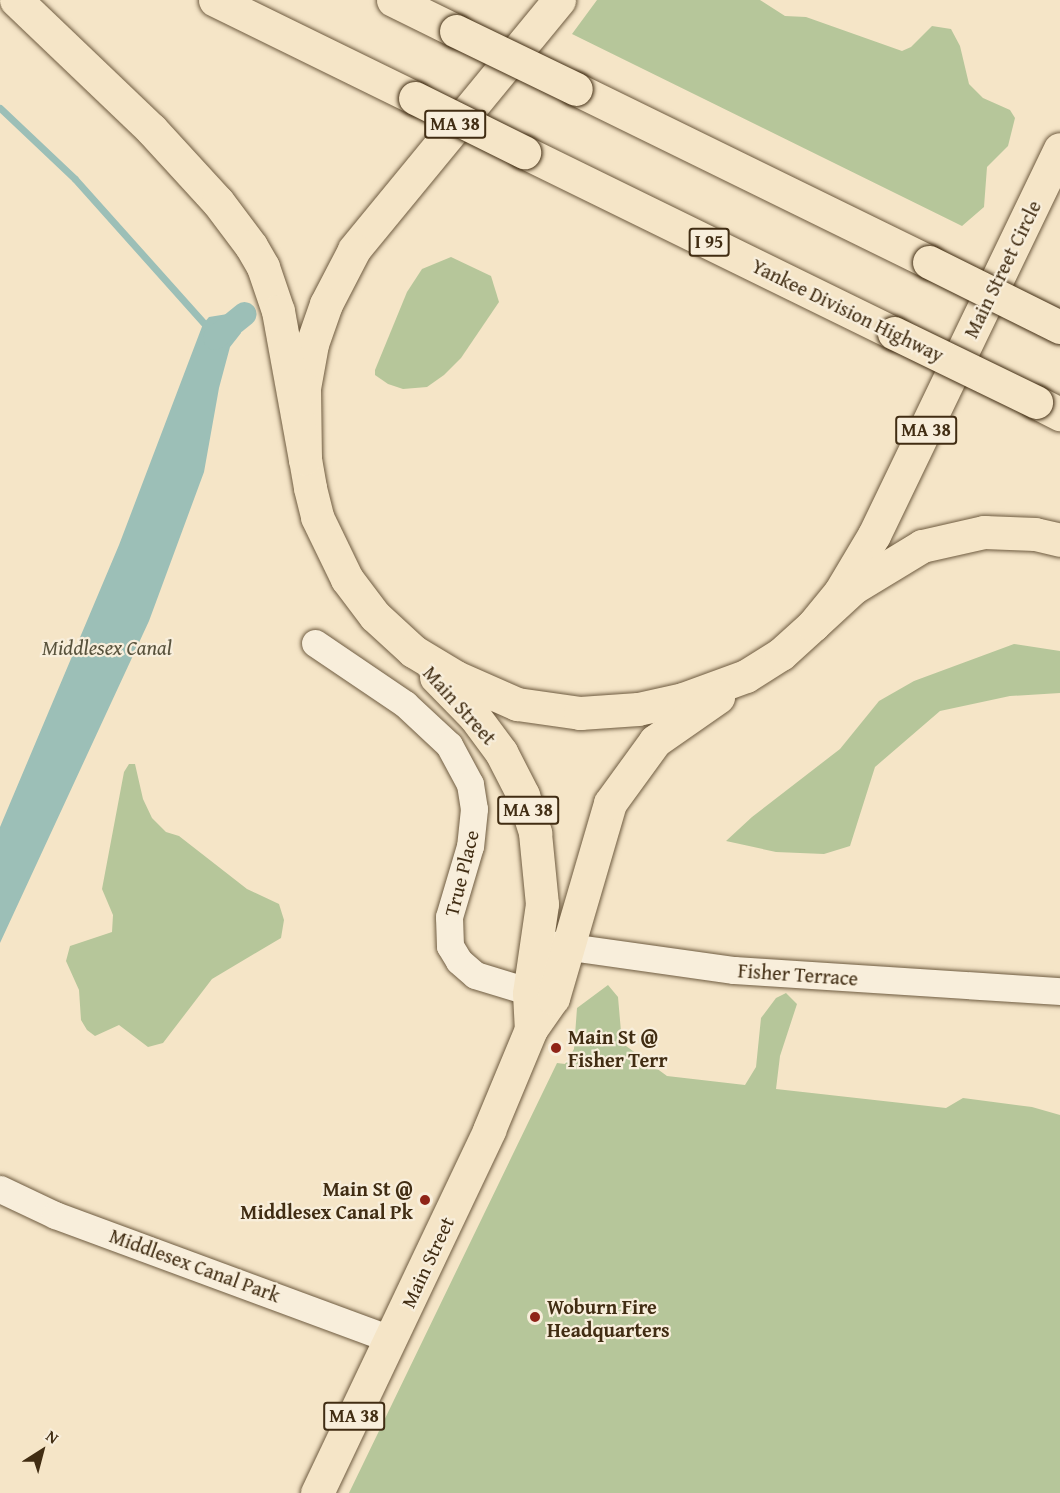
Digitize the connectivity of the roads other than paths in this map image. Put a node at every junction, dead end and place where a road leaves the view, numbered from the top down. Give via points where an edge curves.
1 (16, 0) edge
2 (215, 0) edge
3 (393, 0) edge
4 (559, 0) edge
5 (1060, 149) edge
6 (1060, 327) edge
7 (1048, 408) edge
8 (305, 459) junction
9 (1060, 540) edge
10 (813, 625) junction
11 (394, 635) junction
12 (315, 644) dead end
13 (746, 676) junction
14 (553, 944) junction
15 (1060, 991) edge
16 (541, 996) junction
17 (0, 1189) edge
18 (391, 1339) junction
19 (318, 1493) edge

1 - 8 main road via 151,129 218,202 251,246 276,303
2 - 7 main road, Yankee Division Highway / I 95, bridge
3 - 6 main road, bridge
4 - 8 main road, Main Street Circle / MA 38 via 397,193 342,270 326,304 308,366
5 - 10 main road, Main Street Circle / MA 38 via 874,535 840,592
8 - 11 main road, Main Street Circle / MA 38 via 317,517 336,558 360,597
9 - 10 main road via 1035,534 984,532 922,546 853,588
10 - 13 main road, Main Street Circle / MA 38 via 781,654
11 - 13 main road, Main Street Circle via 433,664 477,688 517,704 555,711 638,709 694,696
11 - 14 main road, Main Street / MA 38 via 475,717 516,778 539,855 542,904
12 - 16 street, True Place via 405,704 449,745 470,783 474,809 470,846 449,917 450,946 475,975
13 - 14 main road, Main Street / MA 38 via 655,741 622,782
14 - 15 street, Fisher Terrace via 745,971
14 - 16 main road, Main Street / MA 38
16 - 18 main road, Main Street / MA 38 via 489,1130
17 - 18 street, Middlesex Canal Park via 55,1215
18 - 19 main road, Main Street / MA 38

